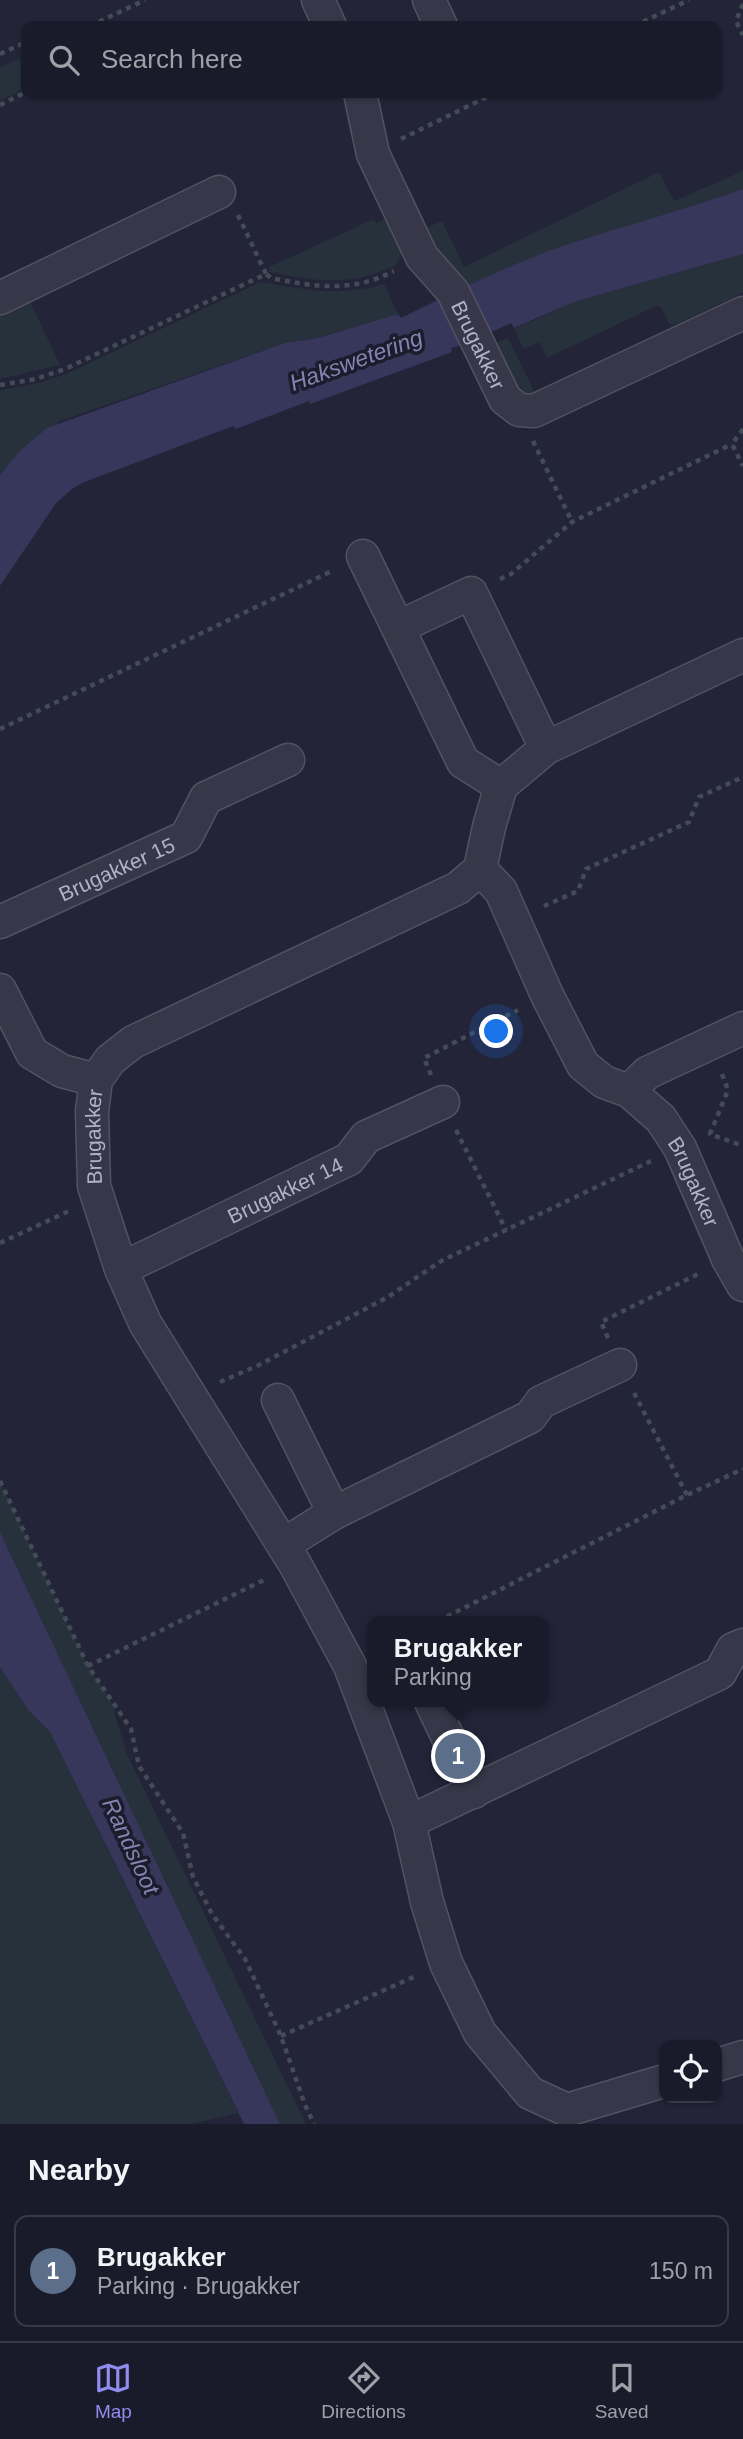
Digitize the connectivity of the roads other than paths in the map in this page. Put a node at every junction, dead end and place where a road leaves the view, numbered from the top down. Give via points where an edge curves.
1 (317, 0) edge
2 (429, 0) edge
3 (328, 21) edge
4 (439, 21) edge
5 (361, 98) edge
6 (219, 192) road end
7 (0, 298) edge
8 (743, 313) edge
9 (363, 556) road end
10 (399, 628) junction
11 (743, 655) edge
12 (546, 748) junction
13 (288, 760) dead end
14 (501, 786) junction
15 (480, 869) junction
16 (0, 922) edge
17 (0, 990) edge
18 (743, 1028) edge
19 (96, 1080) junction
20 (629, 1091) junction
21 (443, 1102) dead end
22 (121, 1269) junction
23 (743, 1285) edge
24 (620, 1365) dead end
25 (278, 1400) dead end
26 (334, 1513) junction
27 (289, 1554) junction
28 (743, 1645) edge
29 (433, 1707) edge
30 (474, 1792) junction
31 (409, 1822) junction
32 (743, 2057) edge
33 (722, 2063) edge
34 (659, 2083) edge
35 (564, 2117) edge

1 - 3 street
2 - 4 street
5 - 8 street, Brugakker via 373,153 422,257 453,292 505,399 531,409
6 - 7 street
9 - 10 street
10 - 12 street via 471,593
10 - 14 street via 463,762
11 - 12 street
12 - 14 street
13 - 16 street, Brugakker 15 via 206,798 186,837
14 - 15 street
15 - 19 street, Brugakker via 458,888 133,1041 110,1060
15 - 20 street, Brugakker via 501,891 583,1065 604,1082
17 - 19 street via 32,1053 62,1070
18 - 20 street via 647,1073
19 - 22 street, Brugakker via 94,1186
20 - 23 street, Brugakker via 661,1119 680,1148
21 - 22 street, Brugakker 14 via 366,1137 349,1159
22 - 27 street, Brugakker via 145,1323
24 - 26 street via 541,1402 530,1417
25 - 26 street
26 - 27 street
27 - 31 street, Brugakker via 350,1666
28 - 30 street via 733,1649 720,1673
29 - 30 street
30 - 31 street
31 - 35 street, Brugakker via 446,1963 480,2033 530,2093
32 - 33 street
34 - 35 street, Brugakker

